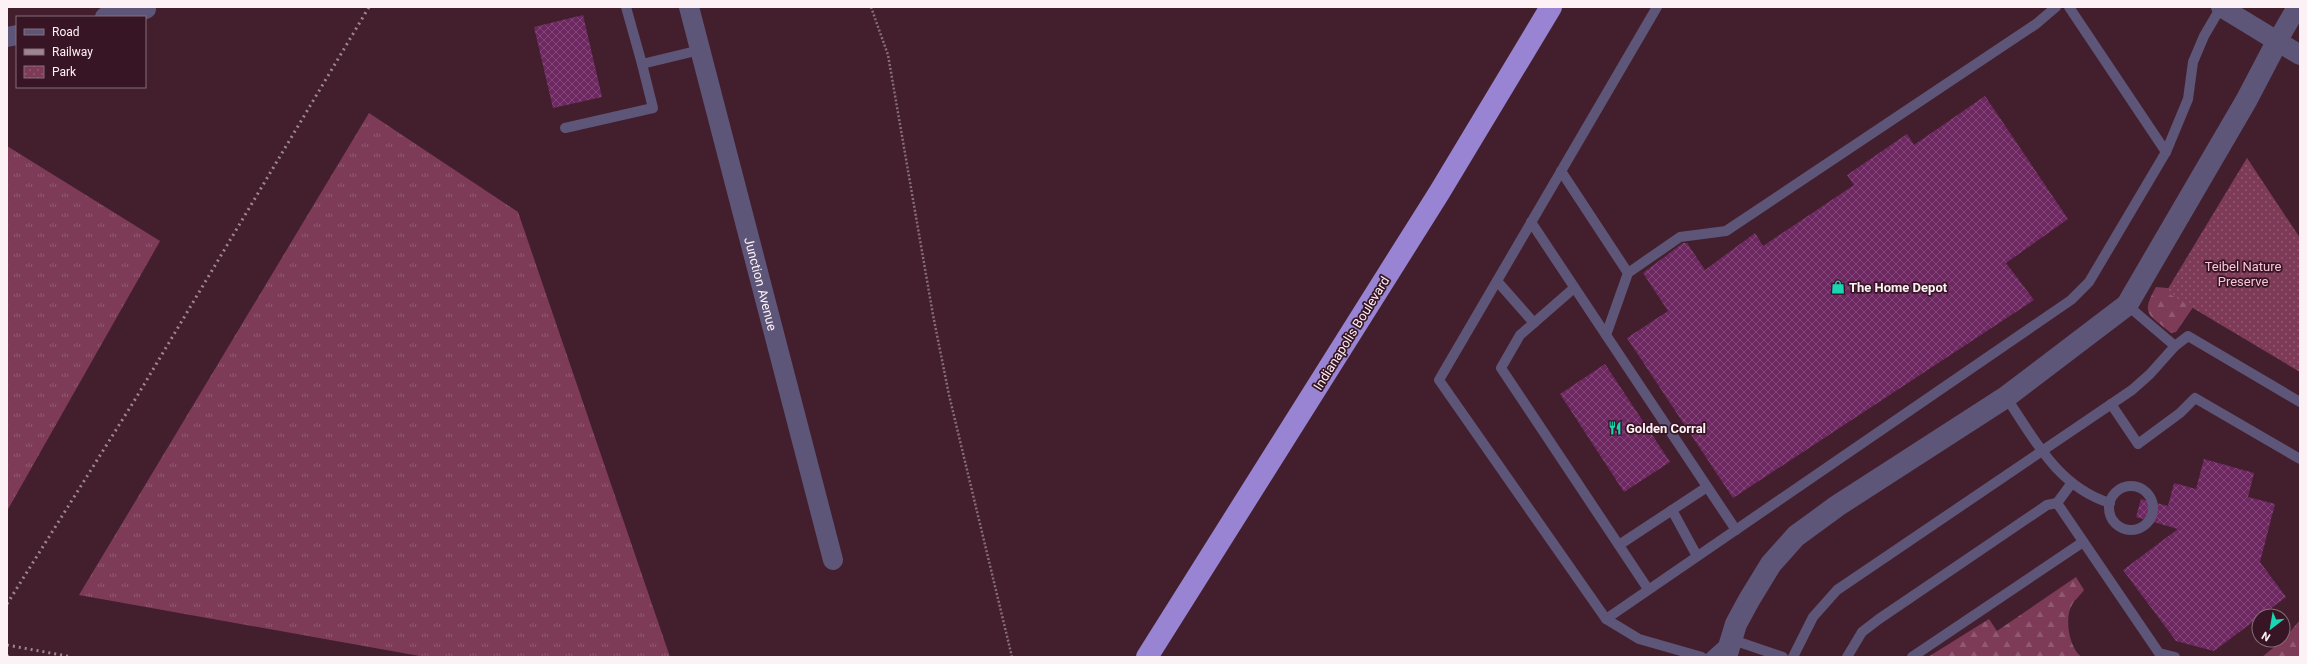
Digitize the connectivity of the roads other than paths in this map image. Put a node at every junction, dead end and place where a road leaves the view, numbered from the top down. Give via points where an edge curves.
1 (626, 7) edge
2 (689, 7) edge
3 (1551, 7) edge
4 (1658, 7) edge
5 (2056, 7) edge
6 (2069, 7) edge
7 (2221, 7) edge
8 (2297, 7) edge
9 (146, 9) dead end
10 (110, 16) edge
11 (2278, 40) junction
12 (700, 50) junction
13 (2300, 55) edge
14 (642, 64) junction
15 (565, 128) dead end
16 (2166, 152) junction
17 (1561, 171) junction
18 (1531, 222) junction
19 (1628, 273) junction
20 (1497, 281) junction
21 (1574, 288) junction
22 (2127, 305) junction
23 (1534, 323) junction
24 (1606, 335) junction
25 (2176, 346) junction
26 (2006, 397) junction
27 (2300, 402) edge
28 (2111, 404) junction
29 (2042, 450) junction
30 (2300, 459) edge
31 (2071, 484) junction
32 (1707, 487) junction
33 (2057, 503) junction
34 (2110, 503) junction
35 (1672, 510) junction
36 (1736, 530) junction
37 (2083, 542) junction
38 (1619, 545) junction
39 (1697, 556) junction
40 (833, 560) dead end
41 (1648, 589) junction
42 (1606, 619) junction
43 (1728, 648) edge
44 (1147, 657) edge
45 (1702, 657) edge
46 (1710, 657) edge
47 (1783, 657) edge
48 (1793, 657) edge
49 (1847, 657) edge
50 (1912, 657) edge
51 (2175, 657) edge

1 - 14 lane
2 - 12 street, Junction Avenue
3 - 44 highway, Indianapolis Boulevard via 1439,193
4 - 17 lane
5 - 19 lane via 2036,24 1726,231 1680,237
6 - 16 lane
7 - 11 street
7 - 16 lane via 2204,36 2194,62 2188,99
8 - 11 street
9 - 10 street
11 - 13 street
11 - 22 street via 2246,101
12 - 14 lane
12 - 40 street, Junction Avenue
14 - 15 lane via 653,108
16 - 36 lane via 2089,282 2071,300
17 - 18 lane
17 - 19 lane
18 - 20 lane
18 - 21 lane
19 - 24 lane
20 - 23 lane
20 - 42 lane via 1439,380
21 - 23 lane
21 - 24 lane
22 - 25 lane
22 - 26 street
23 - 38 lane via 1520,335 1502,368
24 - 32 lane
25 - 27 lane via 2188,336
25 - 28 lane via 2150,374
26 - 29 lane
26 - 43 street via 1837,506 1796,536 1771,564 1749,600
28 - 29 lane
28 - 30 lane via 2138,444 2180,413 2194,398
29 - 31 lane
29 - 48 lane via 1837,590 1813,617
31 - 33 lane
31 - 34 lane via 2088,495
32 - 35 lane
32 - 36 lane
33 - 37 lane
33 - 49 lane via 2047,505 1879,619 1862,632
34 - 34 lane via 2111,516 2126,529 2140,528 2150,519 2150,498 2140,488 2132,486 2118,490
35 - 38 lane
35 - 39 lane
36 - 39 lane
37 - 50 lane
37 - 51 lane via 2159,653
38 - 41 lane
39 - 41 lane
41 - 42 lane
42 - 45 lane via 1639,638
43 - 46 lane
43 - 47 lane

